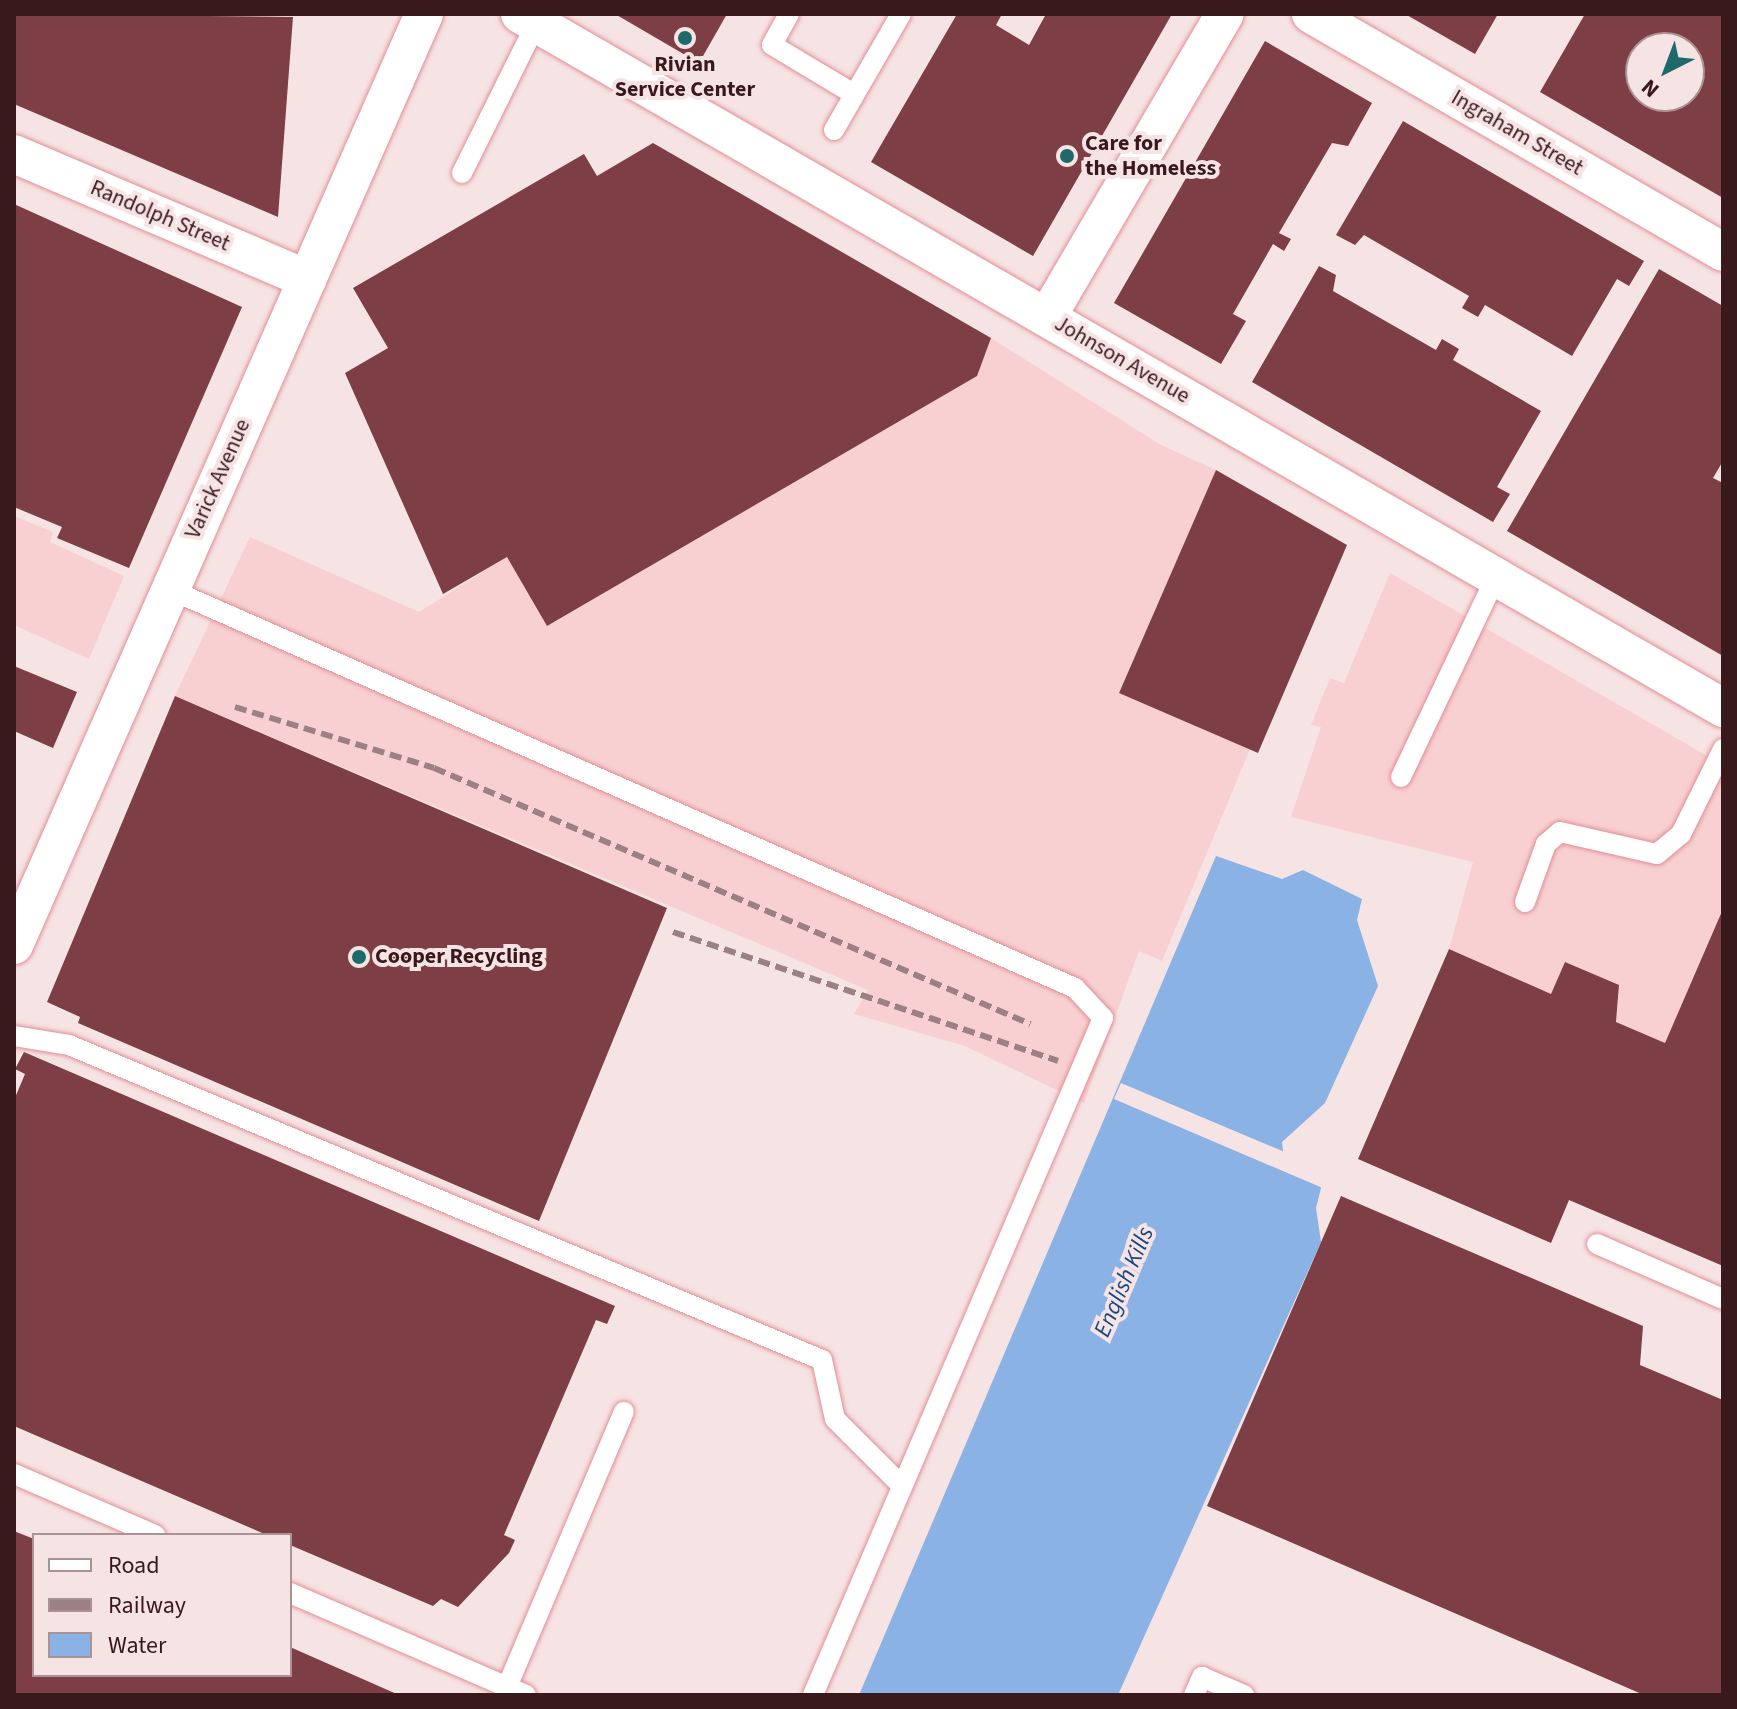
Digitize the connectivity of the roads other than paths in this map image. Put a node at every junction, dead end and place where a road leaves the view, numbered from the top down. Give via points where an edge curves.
1 (424, 14) edge
2 (789, 14) edge
3 (901, 14) edge
4 (1225, 14) edge
5 (1311, 14) edge
6 (528, 19) edge
7 (854, 94) junction
8 (834, 130) dead end
9 (14, 154) edge
10 (462, 173) dead end
11 (1723, 252) edge
12 (307, 279) junction
13 (1047, 317) junction
14 (1496, 577) junction
15 (169, 589) junction
16 (1723, 708) edge
17 (1723, 749) edge
18 (1401, 777) dead end
19 (1525, 902) dead end
20 (14, 945) edge
21 (14, 1036) edge
22 (1597, 1244) dead end
23 (1723, 1299) edge
24 (624, 1412) dead end
25 (14, 1474) edge
26 (900, 1484) junction
27 (150, 1533) edge
28 (292, 1594) edge
29 (507, 1687) junction
30 (526, 1695) edge
31 (813, 1695) edge
32 (1194, 1695) edge
33 (1244, 1695) edge

1 - 12 street, Varick Avenue
2 - 7 lane via 772,45
3 - 7 lane
4 - 13 street
5 - 11 street, Ingraham Street
6 - 10 lane
6 - 13 street, Johnson Avenue
7 - 8 lane
9 - 12 street, Randolph Street
12 - 15 street, Varick Avenue
13 - 14 street, Johnson Avenue
14 - 16 street, Johnson Avenue
14 - 18 lane
15 - 20 street, Varick Avenue
15 - 26 lane via 1075,988 1103,1018
17 - 19 lane via 1681,834 1657,854 1560,832 1546,844
21 - 26 lane via 69,1045 822,1360 835,1419
22 - 23 lane
24 - 29 lane
25 - 27 lane
26 - 31 lane
28 - 29 lane
29 - 30 lane
32 - 33 lane via 1202,1677

